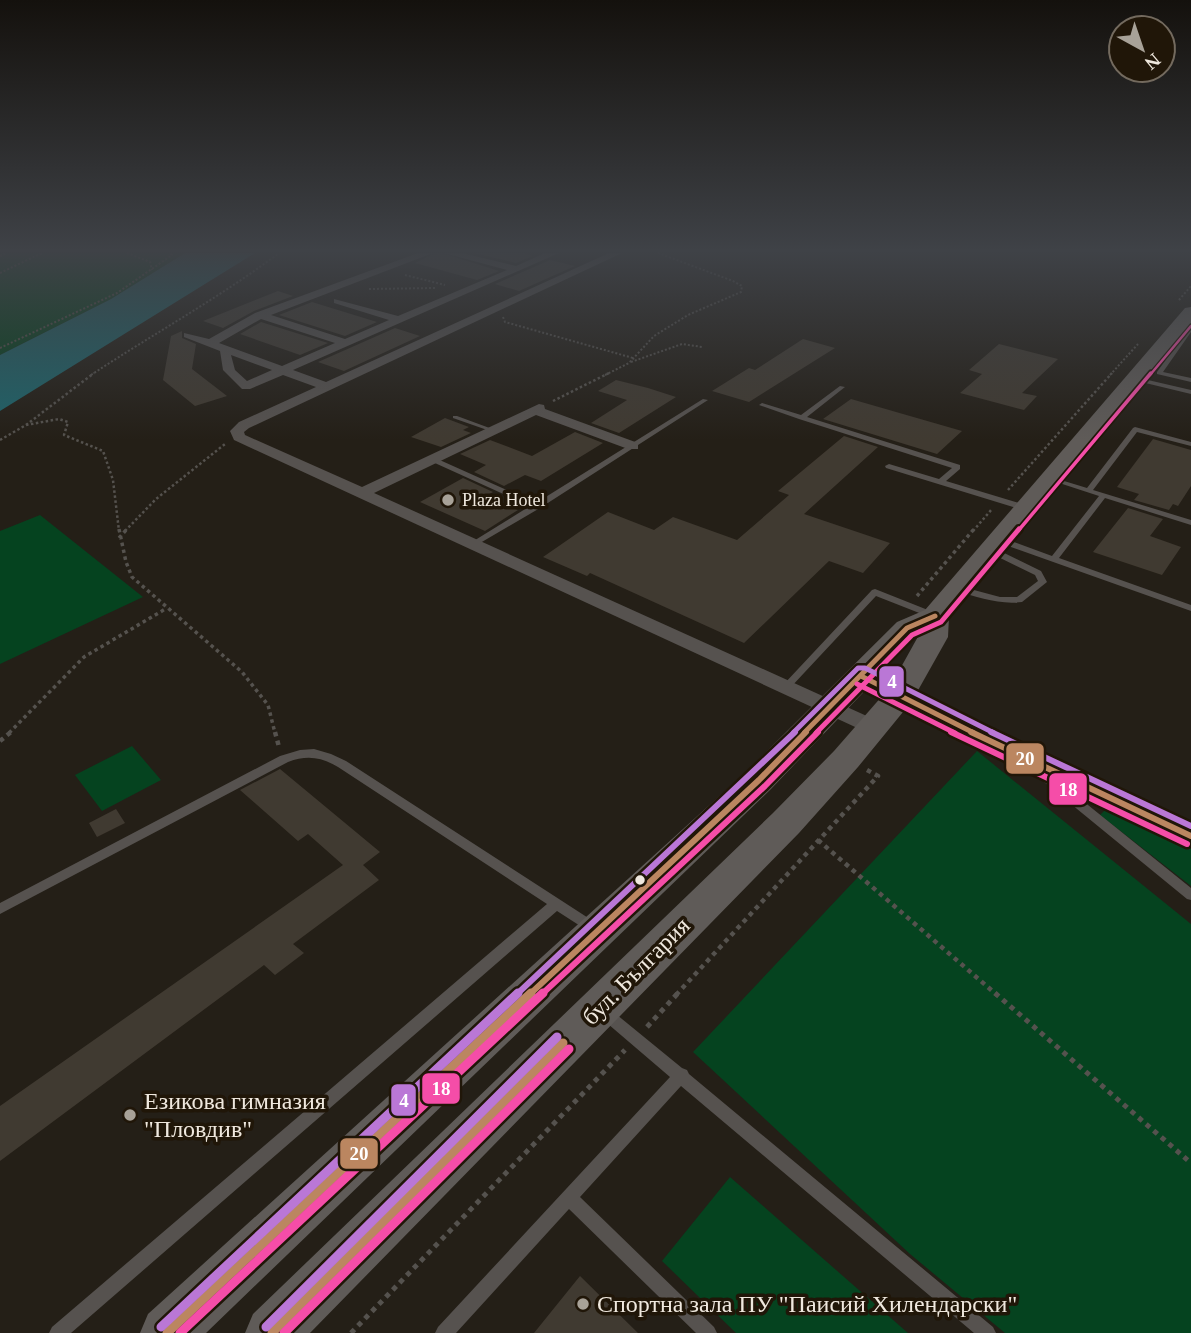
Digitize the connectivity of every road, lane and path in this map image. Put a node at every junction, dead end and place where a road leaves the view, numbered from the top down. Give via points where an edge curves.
1 (70, 315) edge
2 (184, 315) edge
3 (259, 315) joint
4 (384, 315) edge
5 (410, 315) edge
6 (484, 315) edge
7 (499, 315) edge
8 (688, 315) edge
9 (1189, 315) edge
10 (399, 320) junction
11 (1191, 328) edge
12 (188, 335) dead end
13 (210, 343) junction
14 (346, 343) junction
15 (702, 346) dead end
16 (0, 348) edge
17 (226, 349) junction
18 (633, 358) junction
19 (629, 363) junction
20 (282, 370) junction
21 (1135, 379) junction
22 (1191, 380) edge
23 (327, 387) junction
24 (842, 387) dead end
25 (1191, 392) edge
26 (705, 400) dead end
27 (762, 405) dead end
28 (537, 409) junction
29 (455, 417) dead end
30 (801, 418) junction
31 (26, 425) junction
32 (492, 430) junction
33 (239, 437) junction
34 (0, 440) edge
35 (1191, 443) edge
36 (633, 446) junction
37 (430, 459) junction
38 (889, 466) dead end
39 (1051, 479) junction
40 (941, 481) junction
41 (1088, 491) junction
42 (362, 493) junction
43 (1103, 496) junction
44 (537, 506) junction
45 (1027, 508) junction
46 (1178, 519) junction
47 (1191, 523) edge
48 (1191, 530) edge
49 (119, 538) junction
50 (475, 544) junction
51 (995, 545) junction
52 (1055, 558) junction
53 (958, 589) junction
54 (167, 608) junction
55 (1191, 608) edge
56 (935, 616) junction
57 (861, 676) junction
58 (787, 686) junction
59 (901, 694) junction
60 (832, 706) junction
61 (873, 727) junction
62 (0, 741) edge
63 (1019, 756) junction
64 (285, 759) junction
65 (1191, 836) edge
66 (818, 840) dead end
67 (1191, 895) edge
68 (556, 904) junction
69 (0, 909) edge
70 (598, 931) junction
71 (598, 1008) junction
72 (682, 1075) junction
73 (1191, 1163) edge
74 (569, 1197) junction
75 (58, 1333) edge
76 (167, 1333) edge
77 (272, 1333) edge
78 (444, 1333) edge
79 (708, 1333) edge
80 (987, 1333) edge

1 - 16 path
2 - 31 path via 77,384
3 - 13 street
3 - 14 street
4 - 10 street
5 - 10 street
6 - 23 street
7 - 18 path via 505,322
8 - 18 path via 654,336
9 - 21 main road, бул. България
10 - 14 street
11 - 22 lane via 1158,373
12 - 13 street
13 - 17 street
14 - 20 street
15 - 19 path via 682,344
17 - 20 street
17 - 20 street via 229,372 246,386
18 - 19 path
19 - 28 path
20 - 23 street
21 - 25 lane
21 - 39 main road, бул. България
23 - 33 street via 244,425 237,431
24 - 30 lane
26 - 36 lane
27 - 30 lane
28 - 32 street
28 - 36 street
29 - 32 lane
30 - 40 lane via 957,467
31 - 34 path
31 - 49 path via 59,419 68,422 64,435 71,440 103,450
32 - 37 street
33 - 42 street
33 - 49 path via 226,442 156,499
35 - 41 lane via 1135,429
36 - 44 lane
37 - 42 street
37 - 44 lane
38 - 40 lane
39 - 41 lane
39 - 45 main road, бул. България
40 - 45 lane
41 - 43 lane
42 - 50 street
43 - 46 lane
43 - 52 lane
44 - 50 lane
45 - 51 main road, бул. България
46 - 47 lane
46 - 48 lane
49 - 54 path via 132,577
50 - 58 street
51 - 52 lane
51 - 53 main road, бул. България
51 - 53 lane via 1038,573 1043,582 1019,600
52 - 55 lane
53 - 56 main road, бул. България
54 - 62 path via 154,620 85,656 23,724
54 - 64 path via 257,688 270,708 273,732
56 - 57 main road, бул. България via 906,628
56 - 58 lane via 875,593
56 - 59 main road, бул. България via 934,638
57 - 59 lane
57 - 60 main road, бул. България
58 - 60 street
59 - 61 main road, бул. България
59 - 63 lane
60 - 61 street
60 - 70 main road, бул. България
61 - 71 main road, бул. България via 786,823
63 - 65 lane
63 - 67 lane
64 - 68 lane via 312,751 327,755
64 - 69 lane
66 - 73 path
68 - 70 lane
68 - 75 lane
70 - 76 main road, бул. България
71 - 72 lane
71 - 77 main road, бул. България
72 - 74 lane
72 - 80 lane
74 - 78 lane
74 - 79 lane

